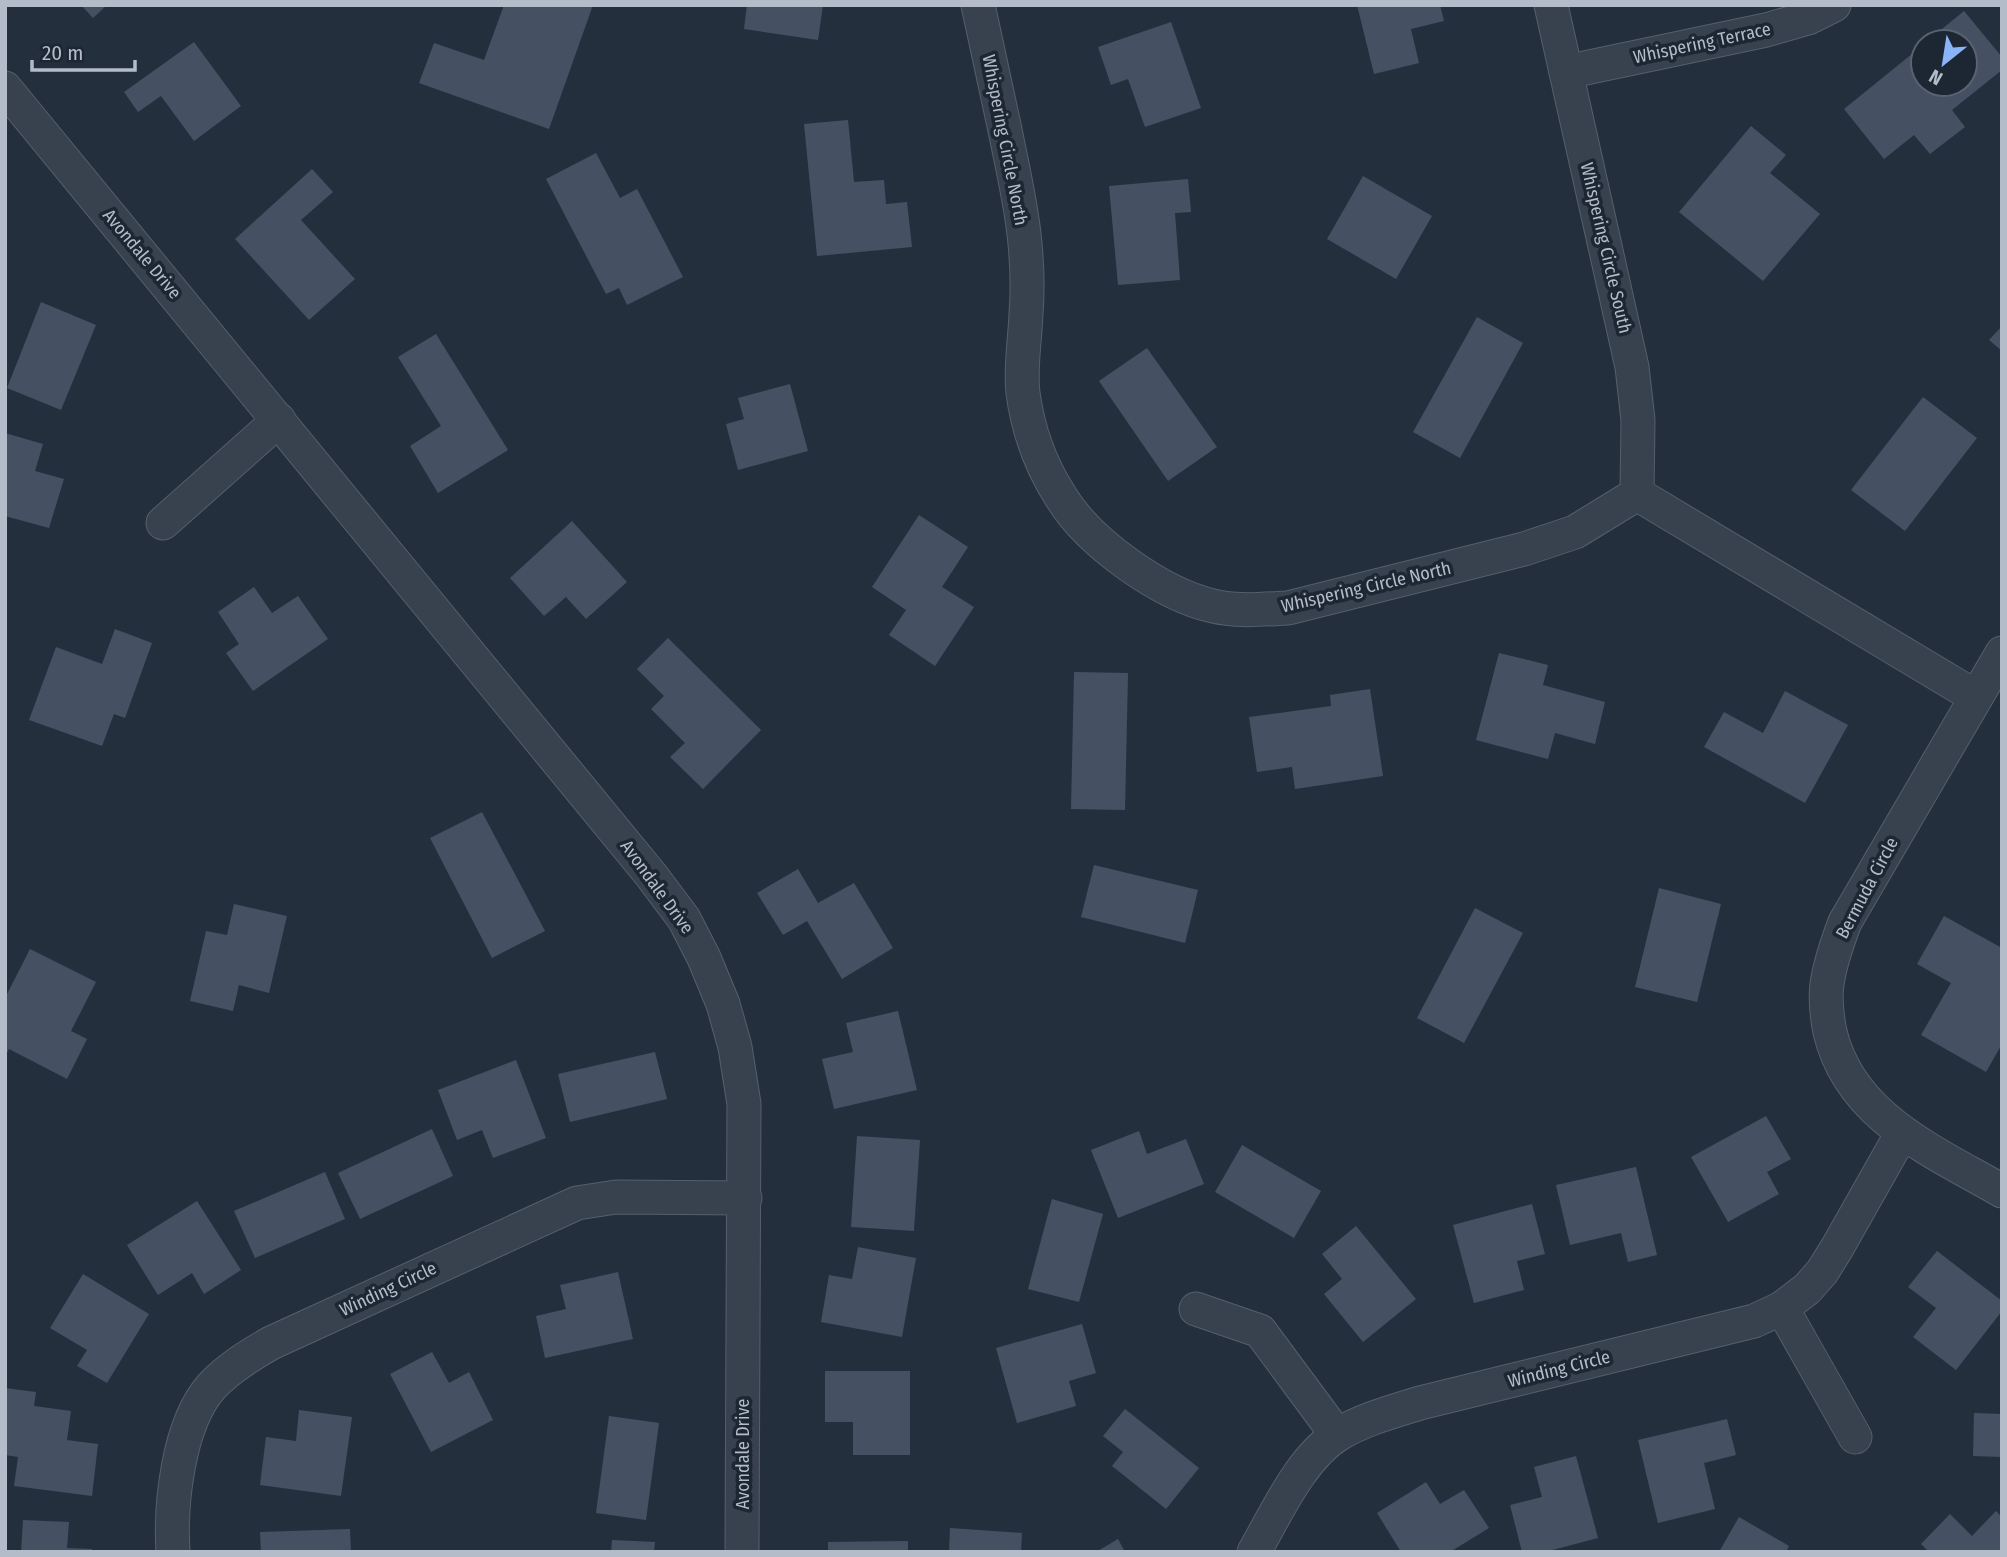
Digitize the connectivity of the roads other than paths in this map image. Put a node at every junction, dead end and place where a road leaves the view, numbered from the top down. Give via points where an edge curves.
1 (978, 5) edge
2 (1551, 5) edge
3 (1834, 5) edge
4 (1566, 72) junction
5 (5, 88) edge
6 (279, 420) junction
7 (1637, 494) junction
8 (163, 523) dead end
9 (2002, 653) edge
10 (1976, 696) junction
11 (1902, 1133) junction
12 (2002, 1191) edge
13 (745, 1198) junction
14 (1782, 1308) junction
15 (1196, 1309) dead end
16 (1337, 1435) junction
17 (1854, 1437) dead end
18 (173, 1552) edge
19 (742, 1552) edge
20 (1254, 1552) edge

1 - 7 street, Whispering Circle North via 1021,204 1027,310 1023,391 1029,429 1062,500 1117,556 1182,597 1215,607 1287,608 1524,550 1575,532
2 - 4 street, Whispering Circle South
3 - 4 street, Whispering Terrace via 1766,30
4 - 7 street, Whispering Circle South via 1632,367 1638,420
5 - 6 street, Avondale Drive
6 - 8 street
6 - 13 street, Avondale Drive via 684,919 723,1004 735,1047 744,1104
7 - 10 street
9 - 10 street, Bermuda Circle
10 - 11 street, Bermuda Circle via 1845,922 1826,986 1834,1049 1872,1108
11 - 12 street, Bermuda Circle
11 - 14 street, Winding Circle via 1822,1272
13 - 18 street, Winding Circle via 616,1197 577,1203 260,1349 210,1388 194,1414 181,1451
13 - 19 street, Avondale Drive
14 - 16 street, Winding Circle via 1754,1321 1420,1403 1370,1418
14 - 17 street
15 - 16 street via 1260,1331
16 - 20 street, Winding Circle via 1310,1459

